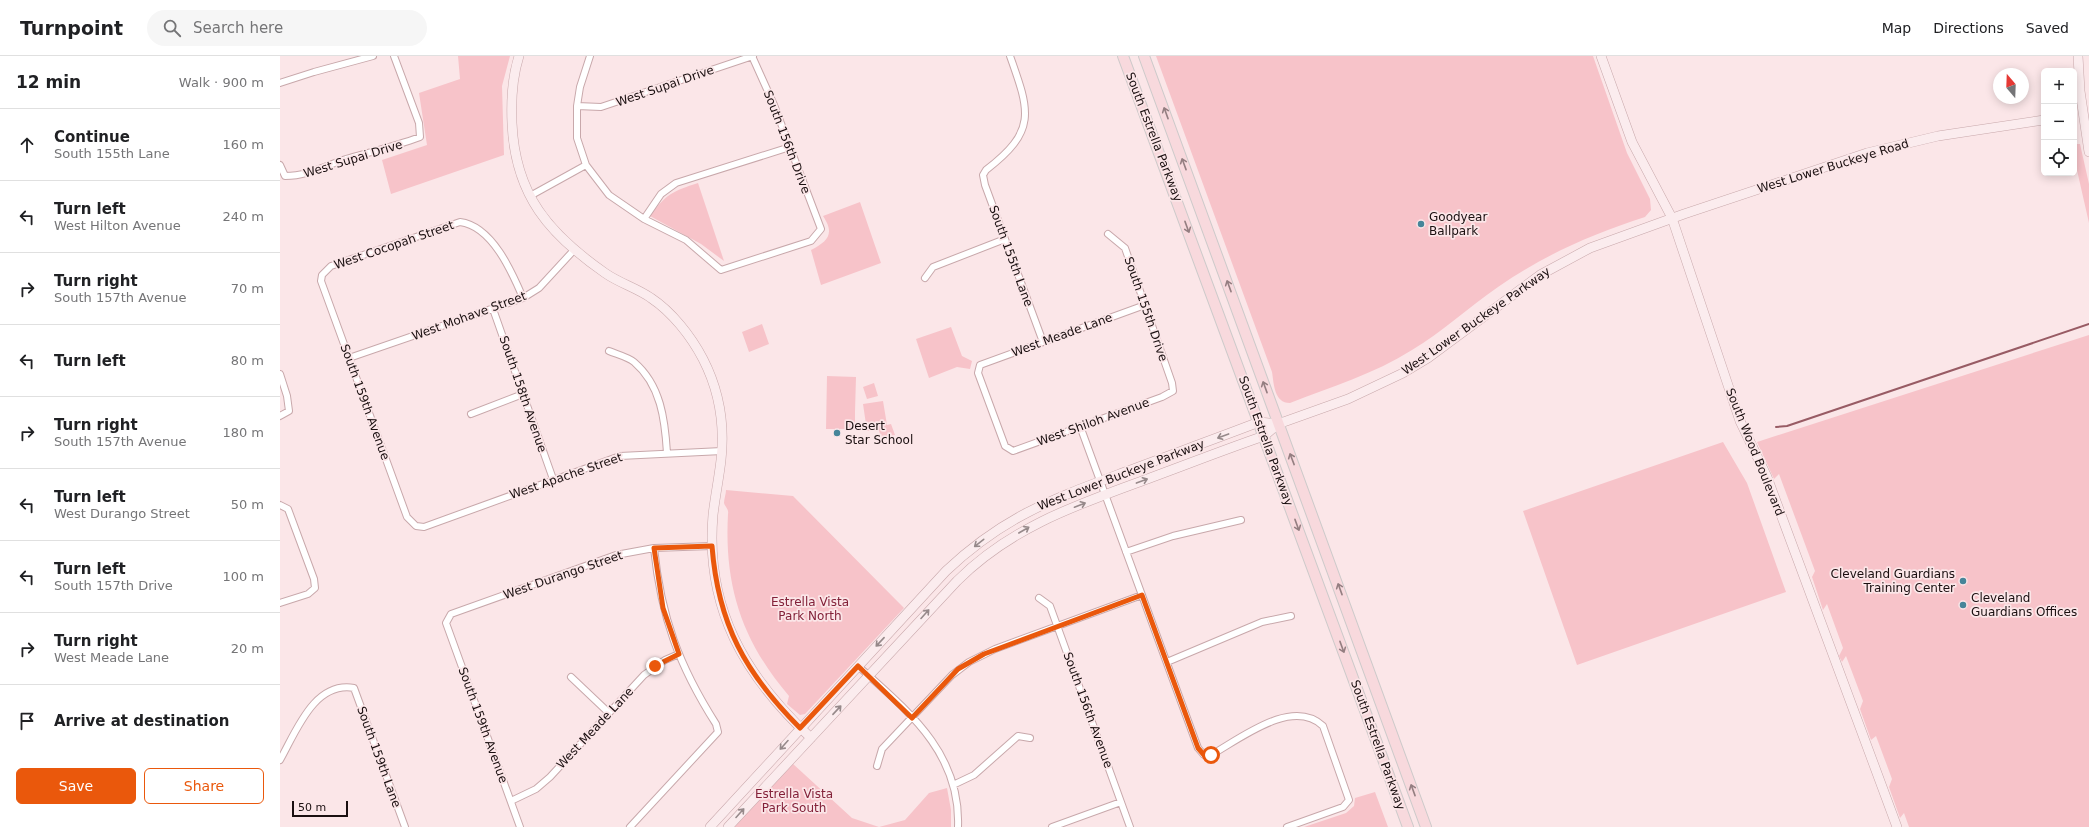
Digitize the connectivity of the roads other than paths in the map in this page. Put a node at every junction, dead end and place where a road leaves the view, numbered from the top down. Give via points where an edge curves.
1 (373, 56) edge
2 (394, 56) edge
3 (520, 56) edge
4 (590, 56) edge
5 (752, 56) edge
6 (1010, 56) edge
7 (1124, 56) edge
8 (1144, 56) edge
9 (1601, 56) edge
10 (2078, 56) edge
11 (280, 83) edge
12 (576, 106) junction
13 (2082, 115) edge
14 (2041, 120) edge
15 (790, 146) junction
16 (2089, 152) edge
17 (280, 165) edge
18 (586, 165) junction
19 (530, 196) junction
20 (1672, 218) junction
21 (644, 219) junction
22 (1108, 234) dead end
23 (1005, 239) junction
24 (574, 250) junction
25 (322, 275) joint
26 (925, 278) dead end
27 (523, 298) junction
28 (1145, 305) junction
29 (493, 309) junction
30 (1043, 342) junction
31 (609, 351) dead end
32 (349, 358) junction
33 (280, 374) edge
34 (1173, 391) joint
35 (523, 394) junction
36 (471, 414) dead end
37 (280, 416) edge
38 (1259, 422) junction
39 (1278, 424) junction
40 (1080, 426) junction
41 (1264, 436) junction
42 (722, 451) junction
43 (1013, 451) joint
44 (667, 453) junction
45 (553, 480) junction
46 (1100, 482) junction
47 (1105, 494) junction
48 (282, 505) edge
49 (1241, 520) dead end
50 (416, 526) joint
51 (712, 546) junction
52 (654, 548) junction
53 (1126, 552) junction
54 (1142, 595) junction
55 (1039, 598) dead end
56 (280, 603) edge
57 (1291, 616) dead end
58 (446, 623) joint
59 (1057, 626) junction
60 (679, 654) junction
61 (1167, 662) junction
62 (858, 666) junction
63 (869, 675) junction
64 (571, 677) dead end
65 (609, 713) junction
66 (912, 718) junction
67 (800, 728) junction
68 (811, 738) junction
69 (1030, 738) dead end
70 (280, 760) edge
71 (878, 766) dead end
72 (953, 785) junction
73 (511, 801) junction
74 (1120, 802) junction
75 (405, 827) edge
76 (520, 827) edge
77 (630, 827) edge
78 (710, 827) edge
79 (728, 827) edge
80 (958, 827) edge
81 (1052, 827) edge
82 (1130, 827) edge
83 (1287, 827) edge
84 (1408, 827) edge
85 (1426, 827) edge
86 (1897, 827) edge

1 - 11 street
2 - 17 street, West Supai Drive via 419,124 420,137 299,176 284,176
3 - 19 main road via 511,100 513,140 517,168
4 - 12 street
5 - 12 street, West Supai Drive via 601,107
5 - 15 street, South 156th Drive
6 - 23 street, South 155th Lane via 1024,94 1025,126 1015,145 983,175
7 -> 38 main road, South Estrella Parkway
39 -> 8 main road, South Estrella Parkway
9 - 20 main road, South Wood Boulevard via 1632,142
10 - 13 main road
12 - 18 street via 577,138
13 - 16 main road
14 - 20 main road, West Lower Buckeye Road via 1938,136 1892,146
15 - 21 street via 676,183 662,194
15 - 21 street, South 156th Drive via 821,229 811,241 721,270 686,240
18 - 19 street
18 - 21 street via 609,195
19 - 24 main road via 553,230
20 - 39 main road, West Lower Buckeye Parkway via 1590,248 1563,261 1515,292 1428,358 1403,373 1348,399
20 - 86 main road, South Wood Boulevard via 1740,421 1767,477
22 - 28 street, South 155th Drive via 1125,248
23 - 26 street via 933,267
23 - 30 street, South 155th Lane
24 - 27 street, West Mohave Street via 540,288
24 - 42 main road via 607,275 652,298 687,333 702,357 716,390 721,416
25 - 27 street, West Cocopah Street via 331,266 460,222 469,223 482,231 510,266
25 - 32 street, South 159th Avenue via 321,281
27 - 29 street, West Mohave Street
28 - 30 street, West Meade Lane
28 - 34 street, South 155th Drive
29 - 32 street, West Mohave Street
29 - 35 street, South 158th Avenue
30 - 43 street, West Meade Lane via 980,364 978,373 1005,446
31 - 44 street via 634,362 648,378 665,418
32 - 50 street, South 159th Avenue via 407,517
33 - 37 street via 289,411
34 - 40 street, West Shiloh Avenue
35 - 36 street
35 - 45 street, South 158th Avenue
38 - 39 main road, West Lower Buckeye Parkway
38 - 41 main road, South Estrella Parkway
38 -> 46 main road, West Lower Buckeye Parkway
39 - 41 main road, West Lower Buckeye Parkway
85 -> 39 main road, South Estrella Parkway
40 - 43 street, West Shiloh Avenue
40 - 46 street
47 -> 41 main road, West Lower Buckeye Parkway
41 -> 84 main road, South Estrella Parkway
42 - 44 street, West Apache Street
42 - 51 main road via 713,515
44 - 45 street, West Apache Street via 620,456
45 - 50 street, West Apache Street via 424,527
46 - 47 street
46 -> 62 main road, West Lower Buckeye Parkway via 1042,504 989,534 946,571
47 - 53 street
63 -> 47 main road, West Lower Buckeye Parkway via 972,566 999,545 1038,522
48 - 56 street via 288,509 315,588 308,594
49 - 53 street via 1173,536
51 - 52 street, West Durango Street
51 - 67 main road via 718,592 737,646 759,682
52 - 58 street, West Durango Street via 616,555 451,614
52 - 60 street via 663,608
53 - 54 street
54 - 59 street
54 - 61 street
55 - 59 street, South 156th Avenue via 1050,606
57 - 61 street via 1252,626
58 - 73 street, South 159th Avenue
59 - 66 street via 969,662 952,675
59 - 74 street, South 156th Avenue
60 - 65 street, West Meade Lane via 665,660 644,675
60 - 77 street via 718,732
61 - 83 street via 1198,748 1204,755 1211,755 1264,724 1278,719 1299,716 1317,721 1323,726 1349,800 1343,807
62 - 63 street
62 - 67 main road, West Lower Buckeye Parkway
63 - 66 street
68 -> 63 main road, West Lower Buckeye Parkway
64 - 65 street
65 - 73 street, West Meade Lane via 536,789
66 - 71 street via 882,749
66 - 72 street via 932,739
67 - 68 main road
67 -> 78 main road, West Lower Buckeye Parkway
79 -> 68 main road, West Lower Buckeye Parkway
69 - 72 street via 1018,736 974,775
70 - 75 street, South 159th Lane via 320,696 342,686 354,688
72 - 80 street
73 - 76 street, South 159th Avenue
74 - 81 street
74 - 82 street, South 156th Avenue

